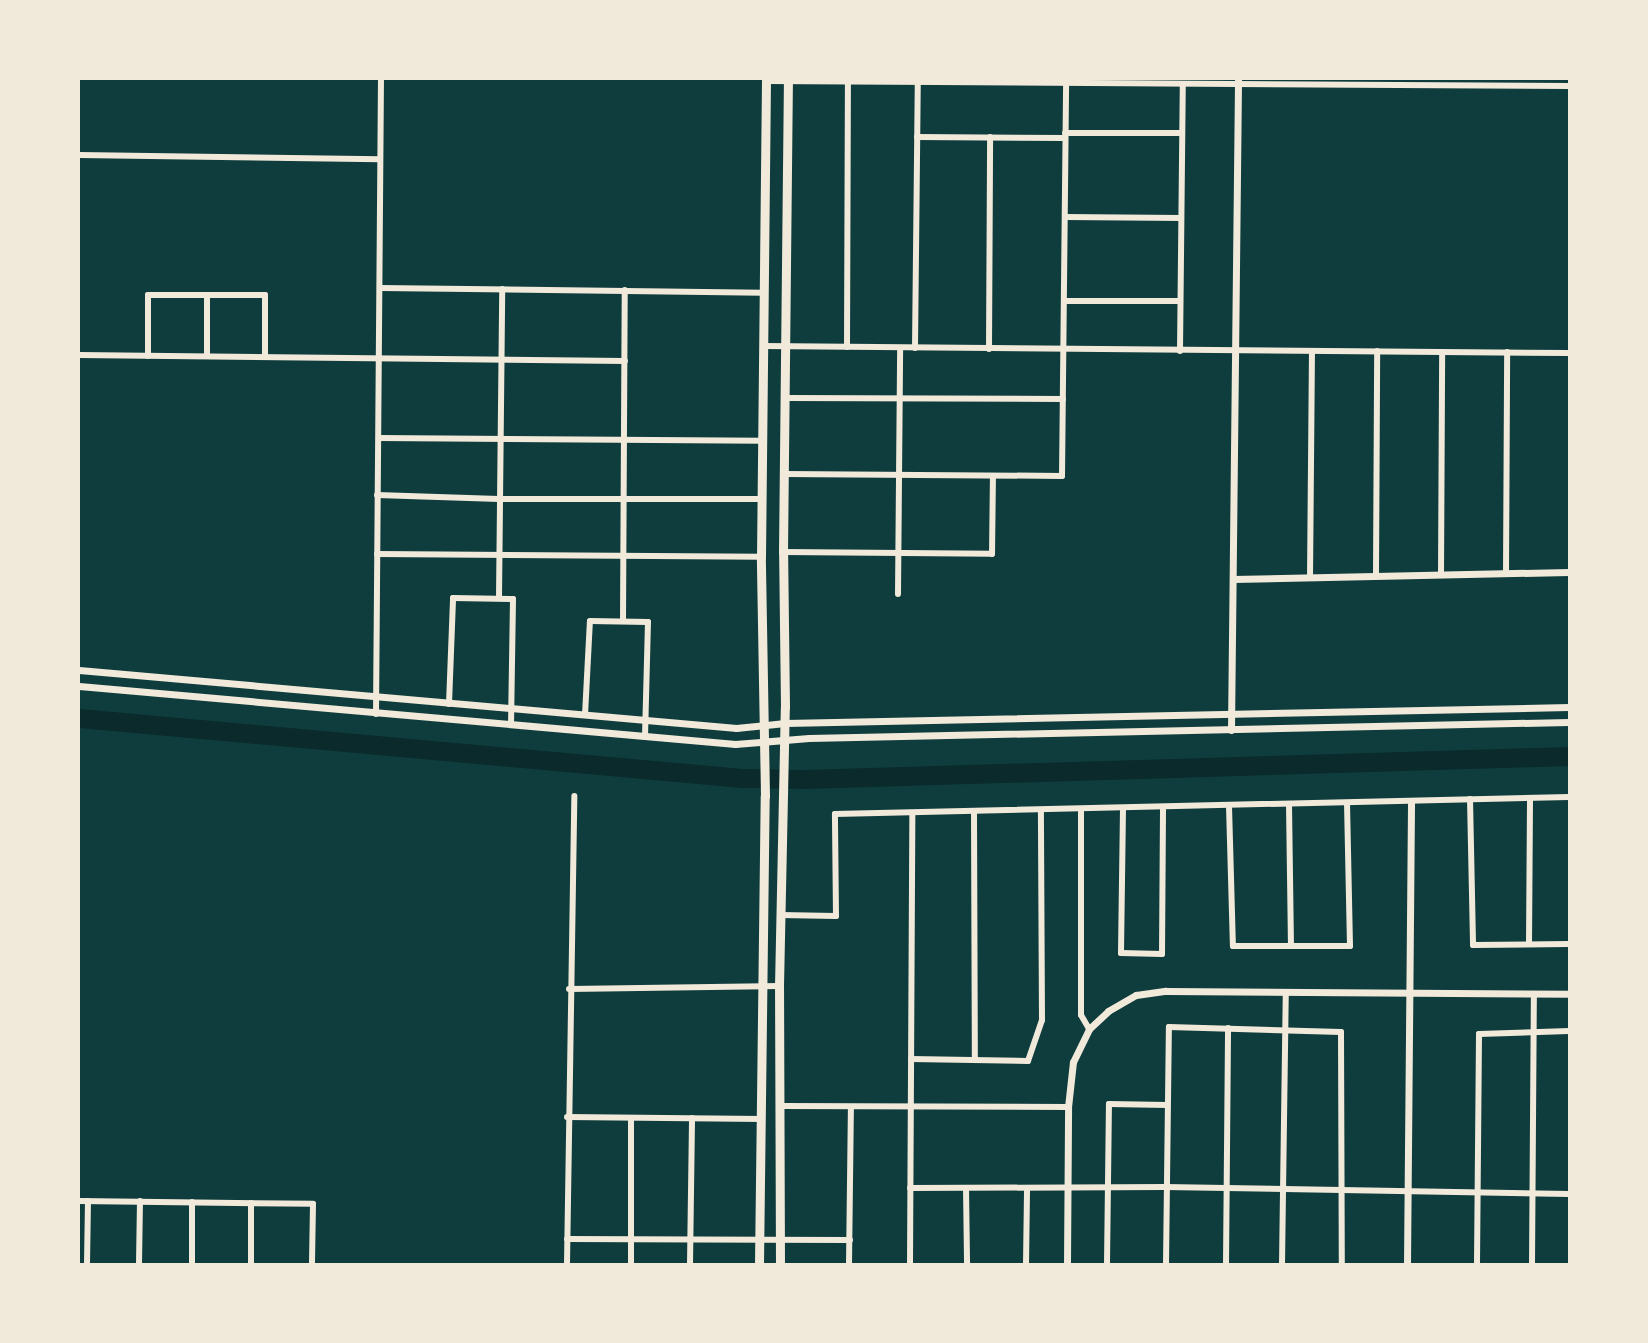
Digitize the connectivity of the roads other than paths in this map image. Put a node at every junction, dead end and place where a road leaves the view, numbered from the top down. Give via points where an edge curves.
1 (381, 79) edge
2 (766, 80) edge
3 (788, 80) edge
4 (918, 81) edge
5 (981, 81) edge
6 (848, 82) junction
7 (1066, 82) junction
8 (1238, 82) edge
9 (1458, 82) edge
10 (1183, 85) junction
11 (1569, 86) edge
12 (1182, 133) junction
13 (1065, 136) junction
14 (917, 137) junction
15 (989, 137) junction
16 (79, 155) edge
17 (380, 159) junction
18 (1065, 217) junction
19 (1181, 218) junction
20 (380, 288) junction
21 (502, 289) junction
22 (625, 290) junction
23 (763, 293) junction
24 (207, 295) junction
25 (1064, 301) junction
26 (1180, 302) junction
27 (763, 346) junction
28 (785, 346) junction
29 (847, 347) junction
30 (900, 348) junction
31 (915, 348) junction
32 (989, 349) junction
33 (1063, 350) junction
34 (1180, 351) junction
35 (1312, 351) junction
36 (1377, 351) junction
37 (1235, 352) junction
38 (1442, 352) junction
39 (1507, 352) junction
40 (1569, 353) edge
41 (79, 355) edge
42 (148, 356) junction
43 (207, 356) junction
44 (265, 356) junction
45 (380, 358) junction
46 (499, 359) junction
47 (625, 361) junction
48 (900, 397) junction
49 (786, 398) junction
50 (1063, 399) junction
51 (379, 438) junction
52 (500, 440) junction
53 (762, 441) junction
54 (625, 442) junction
55 (784, 474) junction
56 (898, 475) junction
57 (993, 476) junction
58 (377, 495) junction
59 (625, 497) junction
60 (499, 499) junction
61 (761, 499) junction
62 (783, 552) junction
63 (898, 553) junction
64 (377, 554) junction
65 (624, 556) junction
66 (501, 557) junction
67 (761, 557) junction
68 (1569, 572) edge
69 (1506, 573) junction
70 (1441, 574) junction
71 (1376, 575) junction
72 (1310, 578) junction
73 (1233, 579) junction
74 (898, 594) dead end
75 (499, 598) junction
76 (623, 621) junction
77 (79, 670) edge
78 (79, 686) edge
79 (376, 698) junction
80 (449, 704) junction
81 (1569, 707) edge
82 (512, 710) junction
83 (376, 714) junction
84 (585, 715) junction
85 (1231, 716) junction
86 (646, 720) junction
87 (1569, 722) edge
88 (785, 723) junction
89 (511, 724) junction
90 (765, 724) junction
91 (1231, 730) junction
92 (645, 737) junction
93 (785, 740) junction
94 (765, 742) junction
95 (575, 796) dead end
96 (1569, 797) edge
97 (1470, 799) junction
98 (1530, 799) junction
99 (1411, 801) junction
100 (1347, 803) junction
101 (1289, 804) junction
102 (1229, 806) junction
103 (1163, 807) junction
104 (1123, 808) junction
105 (1081, 810) junction
106 (1041, 811) junction
107 (975, 813) junction
108 (912, 814) junction
109 (780, 915) junction
110 (1529, 944) junction
111 (1569, 944) edge
112 (1291, 946) junction
113 (763, 986) junction
114 (779, 986) junction
115 (569, 989) junction
116 (1286, 992) junction
117 (1411, 993) junction
118 (1569, 994) edge
119 (1534, 995) junction
120 (1228, 1028) junction
121 (1088, 1029) junction
122 (1284, 1029) junction
123 (1534, 1031) junction
124 (1569, 1031) edge
125 (911, 1059) junction
126 (975, 1060) junction
127 (1167, 1105) junction
128 (782, 1106) junction
129 (910, 1106) junction
130 (850, 1107) junction
131 (1068, 1107) junction
132 (567, 1117) junction
133 (631, 1118) junction
134 (692, 1118) junction
135 (762, 1118) junction
136 (1165, 1187) junction
137 (910, 1188) junction
138 (966, 1188) junction
139 (1027, 1188) junction
140 (1226, 1188) junction
141 (1068, 1189) junction
142 (1106, 1189) junction
143 (1283, 1190) junction
144 (1408, 1190) junction
145 (1342, 1192) junction
146 (1476, 1192) junction
147 (1533, 1194) junction
148 (1569, 1194) edge
149 (79, 1201) edge
150 (88, 1201) junction
151 (140, 1202) junction
152 (192, 1202) junction
153 (251, 1203) junction
154 (632, 1238) junction
155 (568, 1239) junction
156 (691, 1239) junction
157 (760, 1240) junction
158 (781, 1240) junction
159 (850, 1240) junction
160 (87, 1264) edge
161 (139, 1264) edge
162 (192, 1264) edge
163 (251, 1264) edge
164 (312, 1264) edge
165 (567, 1264) edge
166 (631, 1264) edge
167 (690, 1264) edge
168 (760, 1264) edge
169 (780, 1264) edge
170 (849, 1264) edge
171 (910, 1264) edge
172 (967, 1264) edge
173 (1026, 1264) edge
174 (1067, 1264) edge
175 (1107, 1264) edge
176 (1166, 1264) edge
177 (1226, 1264) edge
178 (1282, 1264) edge
179 (1342, 1264) edge
180 (1407, 1264) edge
181 (1477, 1264) edge
182 (1532, 1264) edge

1 - 17 street
2 - 3 street
2 - 23 main road
3 - 6 street
3 - 28 main road
4 - 5 street
4 - 6 street
4 - 14 street
5 - 7 street
6 - 29 street
7 - 10 street
7 - 13 street
8 - 9 street
8 - 10 street
8 - 37 street
9 - 11 street
10 - 12 street
12 - 13 street
12 - 19 street
13 - 15 street
13 - 18 street
14 - 15 street
14 - 31 street
15 - 32 street
16 - 17 street
17 - 20 street
18 - 19 street
18 - 25 street
19 - 26 street
20 - 21 street
20 - 45 street
21 - 22 street
21 - 46 street
22 - 23 street
22 - 47 street
23 - 27 main road
24 - 42 street via 148,295
24 - 43 street
24 - 44 street via 265,295
25 - 26 street
25 - 33 street
26 - 34 street
27 - 28 street
27 - 53 main road
28 - 29 street
28 - 49 main road
29 - 30 street
30 - 31 street
30 - 48 street
31 - 32 street
32 - 33 street
33 - 34 street
33 - 50 street
34 - 37 street
35 - 36 street
35 - 37 street
35 - 72 street
36 - 38 street
36 - 71 street
37 - 73 street
38 - 39 street
38 - 70 street
39 - 40 street
39 - 69 street
41 - 42 street
42 - 43 street
43 - 44 street
44 - 45 street
45 - 46 street
45 - 51 street
46 - 47 street
46 - 52 street
47 - 54 street
48 - 49 street
48 - 50 street
48 - 56 street
49 - 55 main road
50 - 57 street via 1062,477
51 - 52 street
51 - 58 street
52 - 54 street
52 - 60 street
53 - 54 street
53 - 61 main road
54 - 59 street
55 - 56 street
55 - 62 main road
56 - 57 street
56 - 63 street
57 - 63 street via 992,554
58 - 60 street
58 - 64 street
59 - 60 street
59 - 61 street
59 - 65 street
60 - 66 street
61 - 67 main road
62 - 63 street
62 - 88 main road
63 - 74 street
64 - 66 street
64 - 79 street
65 - 66 street
65 - 67 street
65 - 76 street
66 - 75 street
67 - 90 main road
68 - 69 street
69 - 70 street
70 - 71 street
71 - 72 street
72 - 73 street
73 - 85 street
75 - 80 street via 453,598
75 - 82 street via 513,598
76 - 84 street via 590,621
76 - 86 street via 648,622
77 - 79 street
78 - 83 street
79 - 80 street
79 - 83 street
80 - 82 street
81 - 85 street
82 - 84 street
82 - 89 street
83 - 89 street
84 - 86 street
85 - 88 street
85 - 91 street
86 - 90 street via 736,728
86 - 92 street
87 - 91 street
88 - 90 street
88 - 93 main road
89 - 92 street
90 - 94 main road
91 - 93 street
92 - 94 street
93 - 94 street
93 - 109 main road
94 - 113 main road
95 - 115 street
96 - 98 street
97 - 98 street
97 - 99 street
97 - 110 street via 1473,945
98 - 110 street
99 - 100 street
99 - 117 street
100 - 101 street
100 - 112 street via 1350,946
101 - 102 street
101 - 112 street
102 - 103 street
102 - 112 street via 1233,946
103 - 104 street
103 - 104 street via 1162,954 1122,953
104 - 105 street
105 - 106 street
105 - 121 street via 1081,1015
106 - 107 street
106 - 126 street via 1042,1020 1027,1061
107 - 108 street
107 - 126 street
108 - 109 street via 835,814 836,916
108 - 125 street
109 - 114 main road
110 - 111 street
113 - 114 street
113 - 115 street
113 - 135 main road
114 - 128 main road
115 - 132 street
116 - 117 street
116 - 121 street via 1136,995
116 - 122 street
117 - 119 street
117 - 144 street
118 - 119 street
119 - 123 street
120 - 122 street
120 - 127 street via 1169,1027
120 - 140 street
121 - 131 street via 1073,1062
122 - 143 street
122 - 145 street via 1340,1032
123 - 124 street
123 - 146 street via 1479,1034
123 - 147 street
125 - 126 street
125 - 129 street
127 - 136 street
127 - 142 street via 1109,1104
128 - 130 street
128 - 158 main road
129 - 130 street
129 - 131 street
129 - 137 street
130 - 159 street
131 - 141 street
132 - 133 street
132 - 155 street
133 - 134 street
133 - 154 street
134 - 135 street
134 - 156 street
135 - 157 main road
136 - 140 street
136 - 142 street
136 - 176 street
137 - 138 street
137 - 171 street
138 - 139 street
138 - 172 street
139 - 141 street
139 - 173 street
140 - 143 street
140 - 177 street
141 - 142 street
141 - 174 street
142 - 175 street
143 - 145 street
143 - 178 street
144 - 145 street
144 - 146 street
144 - 180 street
145 - 179 street
146 - 147 street
146 - 181 street
147 - 148 street
147 - 182 street
149 - 150 street
150 - 151 street
150 - 160 street
151 - 152 street
151 - 161 street
152 - 153 street
152 - 162 street
153 - 163 street
153 - 164 street via 313,1204
154 - 155 street
154 - 156 street
154 - 166 street
155 - 165 street
156 - 157 street
156 - 167 street
157 - 158 street
157 - 168 main road
158 - 159 street
158 - 169 main road
159 - 170 street

